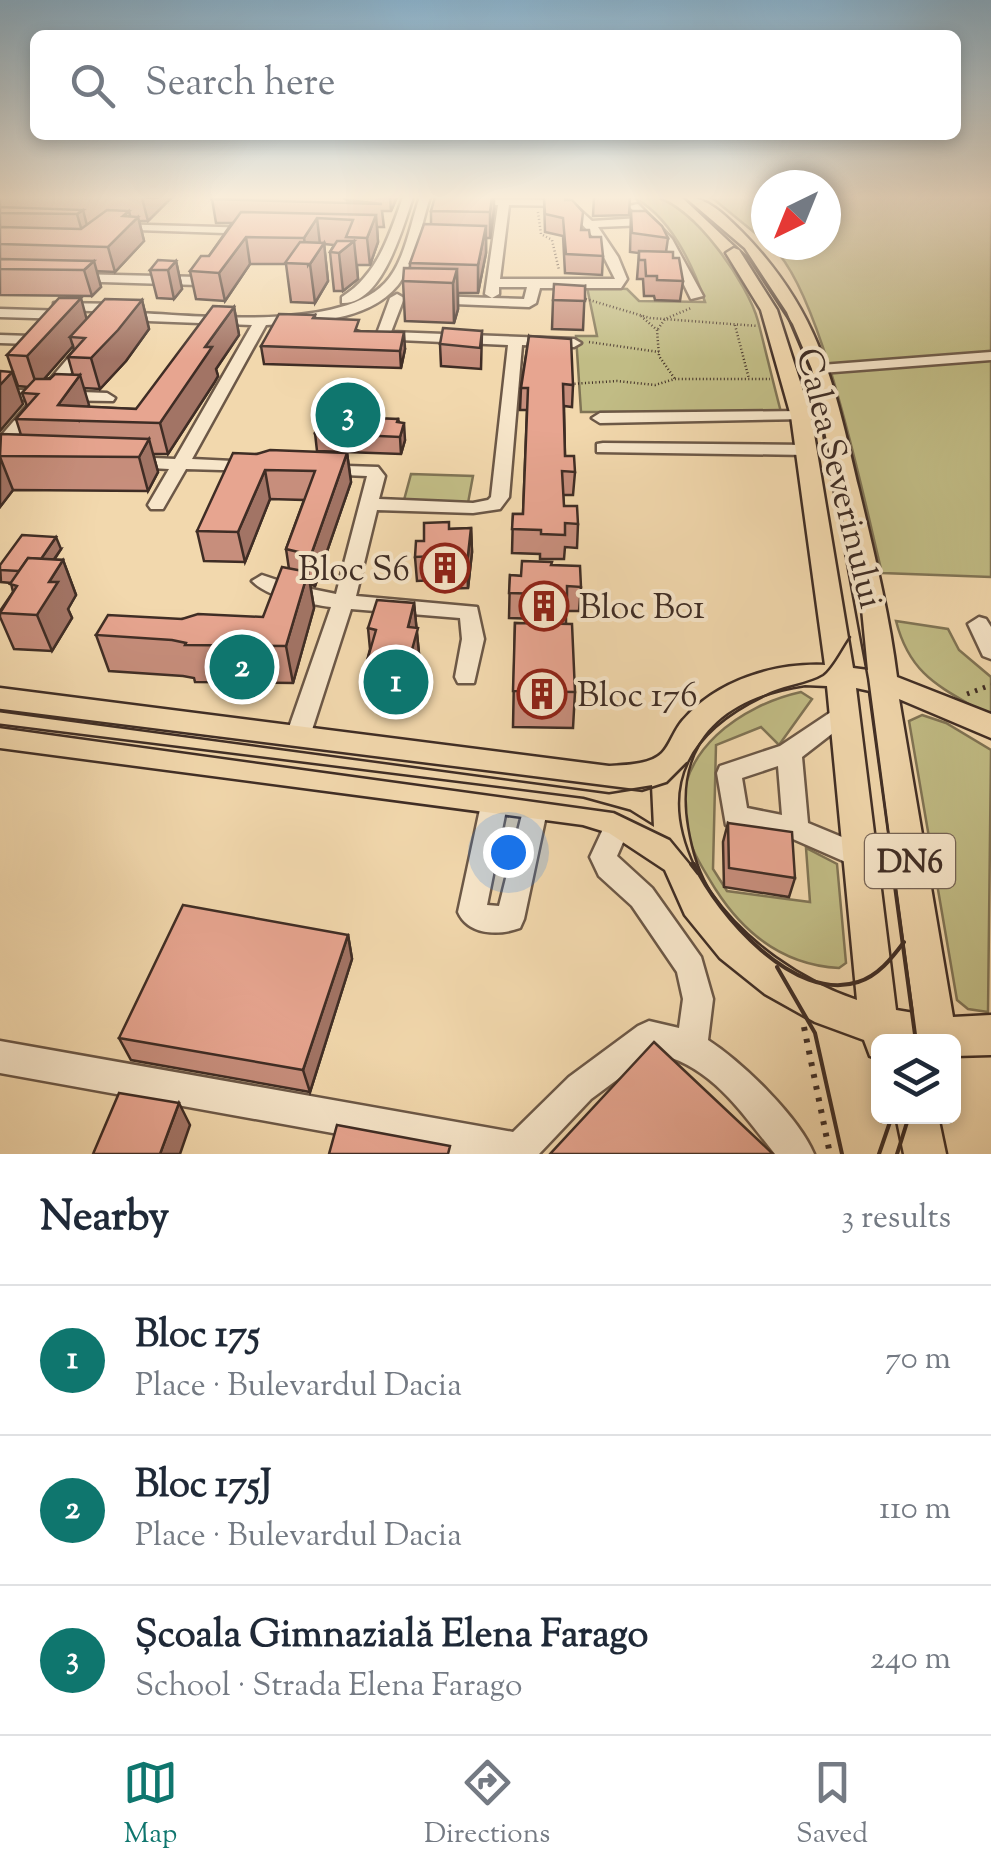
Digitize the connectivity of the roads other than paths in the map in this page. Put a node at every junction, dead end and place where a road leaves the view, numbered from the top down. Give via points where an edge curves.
1 (394, 251) edge
2 (401, 251) edge
3 (498, 251) edge
4 (609, 251) edge
5 (674, 251) edge
6 (729, 251) edge
7 (751, 251) edge
8 (616, 262) junction
9 (632, 263) dead end
10 (665, 264) edge
11 (682, 264) junction
12 (209, 265) edge
13 (358, 272) edge
14 (376, 273) junction
15 (64, 278) edge
16 (198, 281) junction
17 (496, 283) junction
18 (534, 284) junction
19 (14, 291) edge
20 (188, 295) edge
21 (696, 296) road end
22 (377, 297) junction
23 (396, 298) junction
24 (489, 300) junction
25 (0, 304) edge
26 (325, 311) junction
27 (114, 312) junction
28 (0, 313) edge
29 (262, 320) junction
30 (0, 339) edge
31 (30, 340) edge
32 (515, 342) junction
33 (574, 343) edge
34 (991, 356) edge
35 (821, 370) junction
36 (0, 394) edge
37 (43, 396) junction
38 (107, 398) dead end
39 (695, 416) junction
40 (801, 416) junction
41 (600, 418) dead end
42 (0, 448) edge
43 (603, 448) dead end
44 (703, 449) junction
45 (808, 450) junction
46 (109, 462) edge
47 (182, 464) junction
48 (369, 504) junction
49 (158, 505) dead end
50 (262, 581) dead end
51 (344, 601) junction
52 (979, 624) dead end
53 (991, 651) edge
54 (466, 676) dead end
55 (840, 676) junction
56 (883, 682) junction
57 (0, 700) edge
58 (843, 713) junction
59 (991, 727) edge
60 (0, 736) edge
61 (298, 736) junction
62 (789, 753) junction
63 (672, 762) junction
64 (495, 800) junction
65 (536, 806) junction
66 (619, 822) junction
67 (796, 829) junction
68 (857, 855) junction
69 (676, 860) junction
70 (879, 1034) edge
71 (881, 1034) edge
72 (937, 1034) edge
73 (991, 1035) edge
74 (961, 1038) edge
75 (692, 1045) junction
76 (0, 1056) edge
77 (516, 1152) edge
78 (797, 1154) edge

1 - 14 street
2 - 22 street via 393,283
3 - 17 street
4 - 8 street
5 - 11 street
6 - 40 main road, Calea Severinului / DN6 via 776,327
7 - 35 main road, Calea Severinului / DN6 via 802,324
8 - 9 street
8 - 18 street via 616,285
10 - 11 street
11 - 21 street
12 - 16 street
13 - 14 street
14 - 26 street via 357,295
15 - 16 street
16 - 20 street
17 - 18 street
17 - 24 street
18 - 24 street via 529,303
19 - 25 street
22 - 23 street
22 - 26 street via 348,311
23 - 24 street
23 - 32 street via 383,336
25 - 27 street
26 - 27 street
26 - 29 street
27 - 28 street
27 - 29 street
27 - 37 street
29 - 47 street
30 - 31 street
32 - 33 street
32 - 48 street via 494,506
34 - 35 street
35 - 56 main road, Calea Severinului / DN6 via 875,609
36 - 37 street
37 - 38 street
37 - 42 street
39 - 40 street
39 - 41 street
39 - 44 street
40 - 45 main road, Calea Severinului / DN6
43 - 44 street
44 - 45 street
45 - 55 main road, Calea Severinului / DN6
46 - 47 street
47 - 48 street via 372,471
47 - 49 street
48 - 51 street
50 - 51 street
51 - 54 street via 470,612
51 - 61 street
52 - 53 street
55 - 56 main road
55 - 58 main road, Calea Severinului / DN6
55 - 63 main road via 802,676 742,691 688,732
56 - 59 main road via 937,699
56 - 72 main road, Calea Severinului / DN6
57 - 61 main road
58 - 62 street
58 - 68 main road, Calea Severinului / DN6
60 - 64 main road
61 - 63 main road via 609,779
62 - 67 street
62 - 67 street via 729,774 735,817
63 - 69 main road via 666,810
64 - 65 main road
64 - 65 street via 472,912 478,918 510,919
65 - 66 main road
66 - 69 main road
66 - 75 street via 603,858 642,897 691,967 698,999
67 - 68 street
68 - 71 main road, Calea Severinului / DN6
69 - 70 main road via 692,894 749,959 780,983
73 - 74 main road
75 - 77 street via 649,1037 580,1088
75 - 78 street
76 - 77 street

